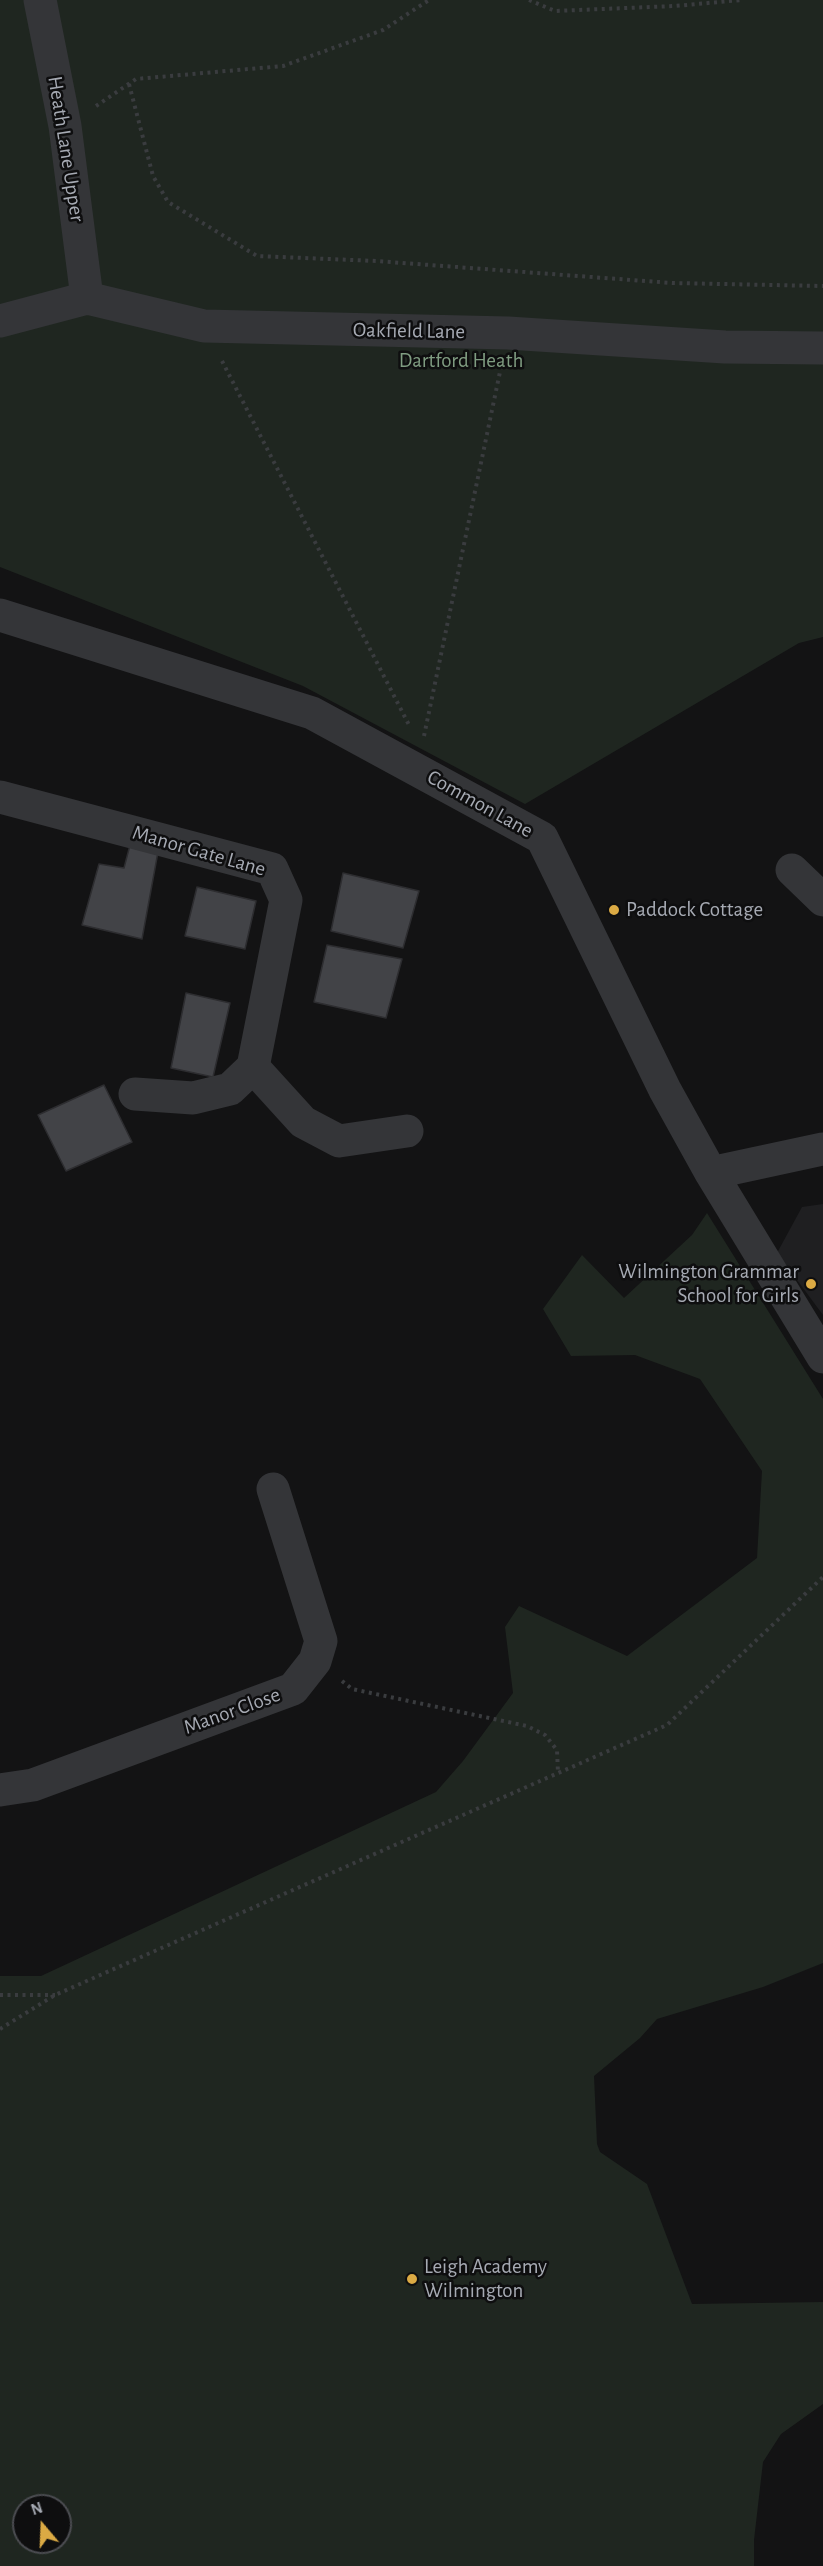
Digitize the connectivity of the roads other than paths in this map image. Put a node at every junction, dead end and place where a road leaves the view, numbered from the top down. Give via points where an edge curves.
1 (40, 3) edge
2 (87, 298) junction
3 (0, 321) edge
4 (823, 348) edge
5 (0, 615) edge
6 (0, 797) edge
7 (792, 870) dead end
8 (823, 900) edge
9 (253, 1067) junction
10 (135, 1094) dead end
11 (407, 1131) dead end
12 (823, 1149) edge
13 (711, 1173) junction
14 (823, 1357) edge
15 (273, 1489) dead end
16 (0, 1790) edge

1 - 2 street, Heath Lane Upper via 65,126
2 - 3 street, Oakfield Lane
2 - 4 street, Oakfield Lane via 204,326 508,333 724,347
5 - 13 street, Common Lane via 312,713 542,838 665,1090
6 - 9 street, Manor Gate Lane via 272,869 285,900
7 - 8 street
9 - 10 street via 230,1089 193,1098
9 - 11 street via 303,1122 339,1142
12 - 13 street
13 - 14 street, Common Lane
15 - 16 street, Manor Close via 321,1641 315,1661 293,1689 33,1785

